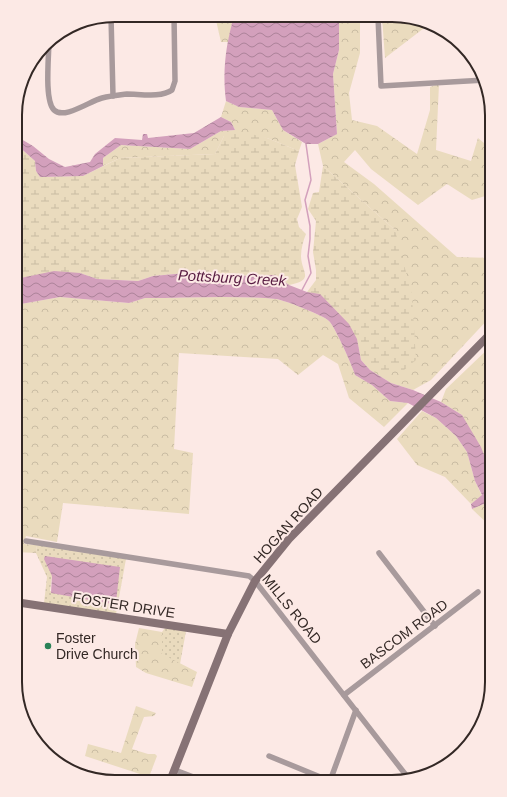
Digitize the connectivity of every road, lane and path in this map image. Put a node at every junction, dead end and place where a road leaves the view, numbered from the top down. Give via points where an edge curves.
1 (111, 22) edge
2 (174, 22) edge
3 (378, 22) edge
4 (49, 49) edge
5 (478, 80) edge
6 (113, 96) junction
7 (485, 339) edge
8 (26, 541) dead end
9 (379, 553) dead end
10 (256, 581) junction
11 (478, 592) dead end
12 (22, 603) edge
13 (434, 626) junction
14 (228, 634) junction
15 (344, 695) junction
16 (356, 710) junction
17 (269, 756) dead end
18 (175, 770) junction
19 (405, 774) edge
20 (173, 775) edge
21 (187, 775) edge
22 (315, 775) edge
23 (332, 775) edge

1 - 6 street
2 - 6 street via 175,81 172,90 164,94
3 - 5 street via 381,86
4 - 6 street via 49,99 57,112 68,113 93,100
7 - 10 main road, HOGAN ROAD via 289,539
8 - 10 street, MILLS ROAD via 249,576
9 - 13 street
10 - 14 main road, HOGAN ROAD
10 - 15 street, MILLS ROAD
11 - 13 street, BASCOM ROAD
12 - 14 main road, FOSTER DRIVE
13 - 15 street, BASCOM ROAD
14 - 18 main road, HOGAN ROAD
15 - 16 street, MILLS ROAD
16 - 19 street, MILLS ROAD
16 - 23 street
17 - 22 street
18 - 20 main road, HOGAN ROAD
18 - 21 street

